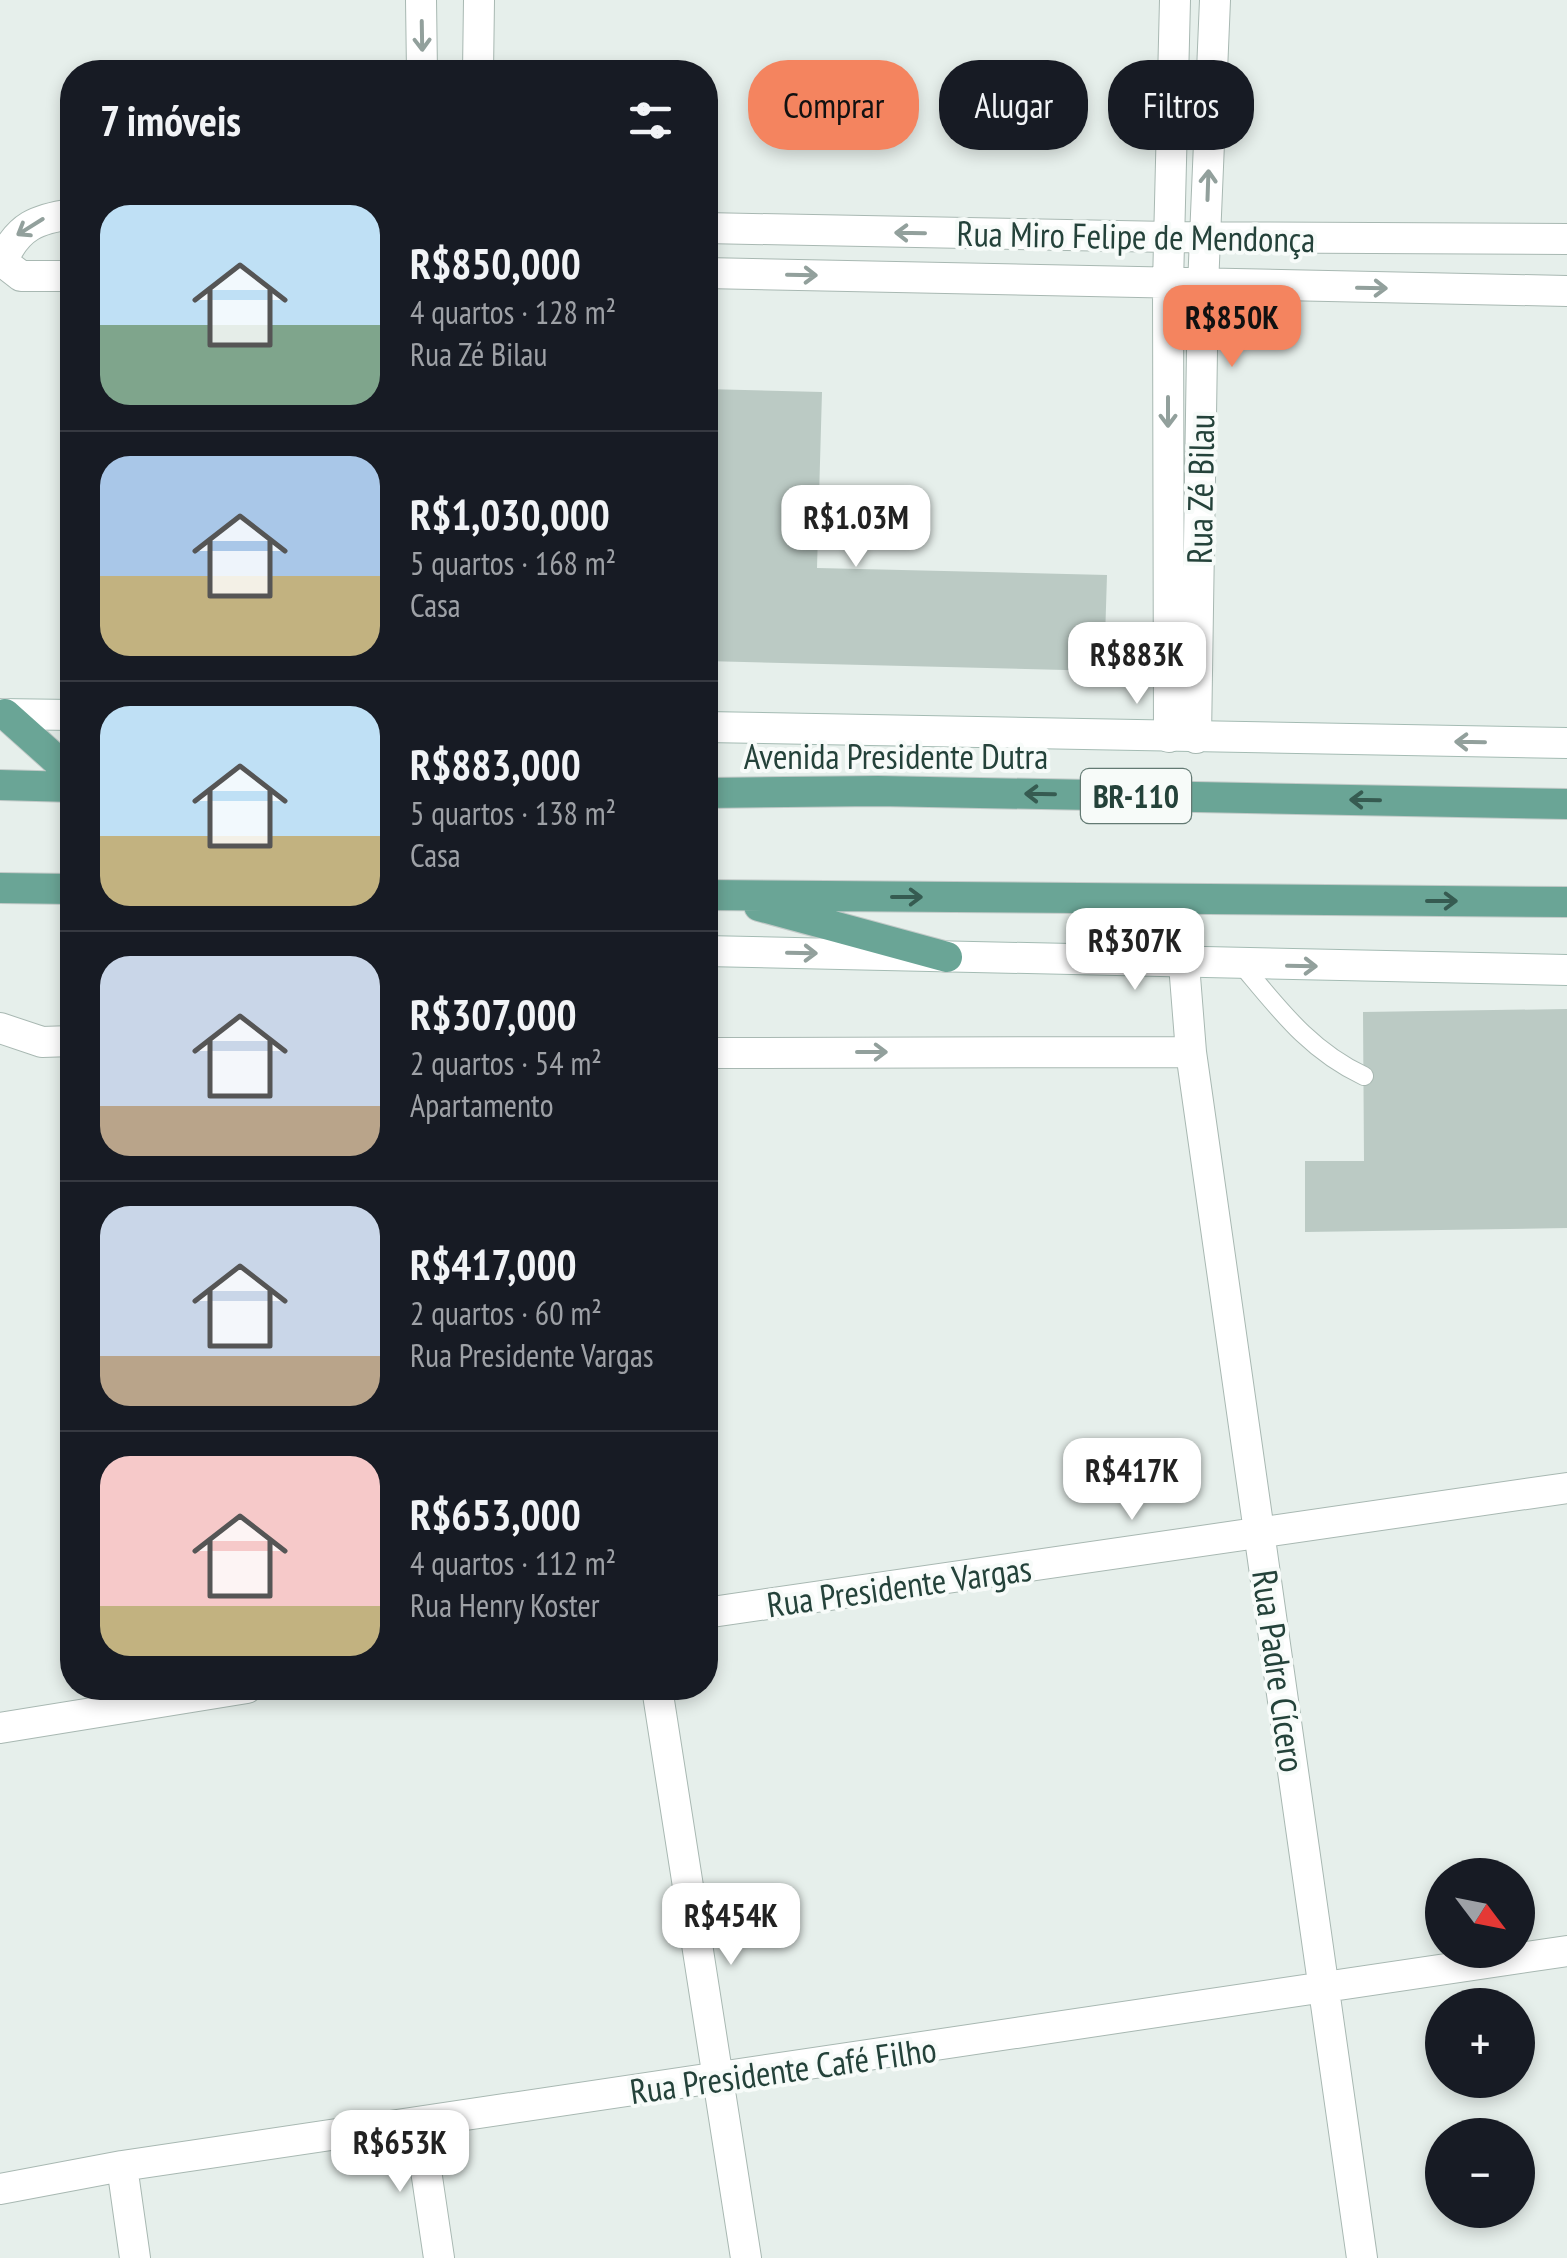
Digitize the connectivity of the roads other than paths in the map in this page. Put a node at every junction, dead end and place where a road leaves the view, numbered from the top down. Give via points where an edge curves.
1 (421, 0) edge
2 (479, 0) edge
3 (1175, 0) edge
4 (1215, 0) edge
5 (422, 60) edge
6 (478, 60) edge
7 (60, 216) edge
8 (718, 228) edge
9 (854, 232) junction
10 (1169, 237) junction
11 (1206, 238) junction
12 (1567, 239) edge
13 (2, 260) edge
14 (718, 274) edge
15 (60, 276) edge
16 (854, 277) junction
17 (1168, 284) junction
18 (1204, 286) junction
19 (1567, 291) edge
20 (2, 714) edge
21 (60, 715) edge
22 (718, 727) edge
23 (1182, 738) junction
24 (1567, 743) edge
25 (60, 764) edge
26 (0, 785) edge
27 (60, 787) edge
28 (718, 793) edge
29 (1567, 804) edge
30 (60, 891) edge
31 (7, 892) edge
32 (718, 895) edge
33 (718, 897) edge
34 (1567, 902) edge
35 (718, 951) edge
36 (947, 956) junction
37 (1184, 964) junction
38 (1242, 965) junction
39 (1567, 970) edge
40 (0, 1028) edge
41 (57, 1041) edge
42 (718, 1052) edge
43 (1191, 1052) junction
44 (0, 1054) edge
45 (1364, 1076) dead end
46 (1567, 1488) edge
47 (1260, 1534) junction
48 (718, 1612) edge
49 (172, 1700) edge
50 (659, 1700) edge
51 (0, 1728) edge
52 (1567, 1950) edge
53 (1324, 1988) junction
54 (718, 2079) junction
55 (419, 2123) junction
56 (122, 2166) junction
57 (0, 2189) edge
58 (135, 2258) edge
59 (439, 2258) edge
60 (746, 2258) edge
61 (1362, 2258) edge

1 -> 5 street
2 - 6 street
3 - 10 street, Rua Zé Bilau
11 -> 4 street, Rua Zé Bilau
7 -> 13 street via 34,220 12,239
8 - 9 street, Rua Miro Felipe de Mendonça
10 -> 9 street, Rua Miro Felipe de Mendonça
9 - 16 street
10 - 11 street, Rua Miro Felipe de Mendonça
10 - 17 street, Rua Zé Bilau
11 - 12 street, Rua Miro Felipe de Mendonça
11 - 18 street, Rua Zé Bilau
13 - 15 street via 21,276
14 -> 16 street, Rua Miro Felipe de Mendonça
16 - 17 street, Rua Miro Felipe de Mendonça
17 - 18 street, Rua Miro Felipe de Mendonça
17 -> 23 street, Rua Zé Bilau
18 -> 19 street, Rua Miro Felipe de Mendonça
18 - 23 street, Rua Zé Bilau
20 - 21 street
20 - 25 main road
22 - 23 street, Avenida Presidente Dutra
24 -> 23 street, Avenida Presidente Dutra
26 - 27 main road
29 -> 28 main road, Avenida Presidente Dutra / BR-110
30 - 31 main road
32 -> 34 main road
33 - 36 main road
35 -> 36 street
36 - 37 street
37 - 38 street
37 - 43 street, Rua Padre Cícero
38 -> 39 street
38 - 45 lane via 1294,1028 1333,1062
40 - 41 street
41 - 44 street
42 -> 43 street
43 - 47 street, Rua Padre Cícero
46 - 47 street, Rua Presidente Vargas
47 - 48 street, Rua Presidente Vargas
47 - 53 street, Rua Padre Cícero
49 - 51 street
50 - 54 street
52 - 53 street, Rua Presidente Café Filho
53 - 54 street, Rua Presidente Café Filho
53 - 61 street, Rua Padre Cícero
54 - 55 street, Rua Presidente Café Filho
54 - 60 street
55 - 56 street, Rua Presidente Café Filho
55 - 59 street
56 - 57 street, Rua Presidente Café Filho
56 - 58 street

